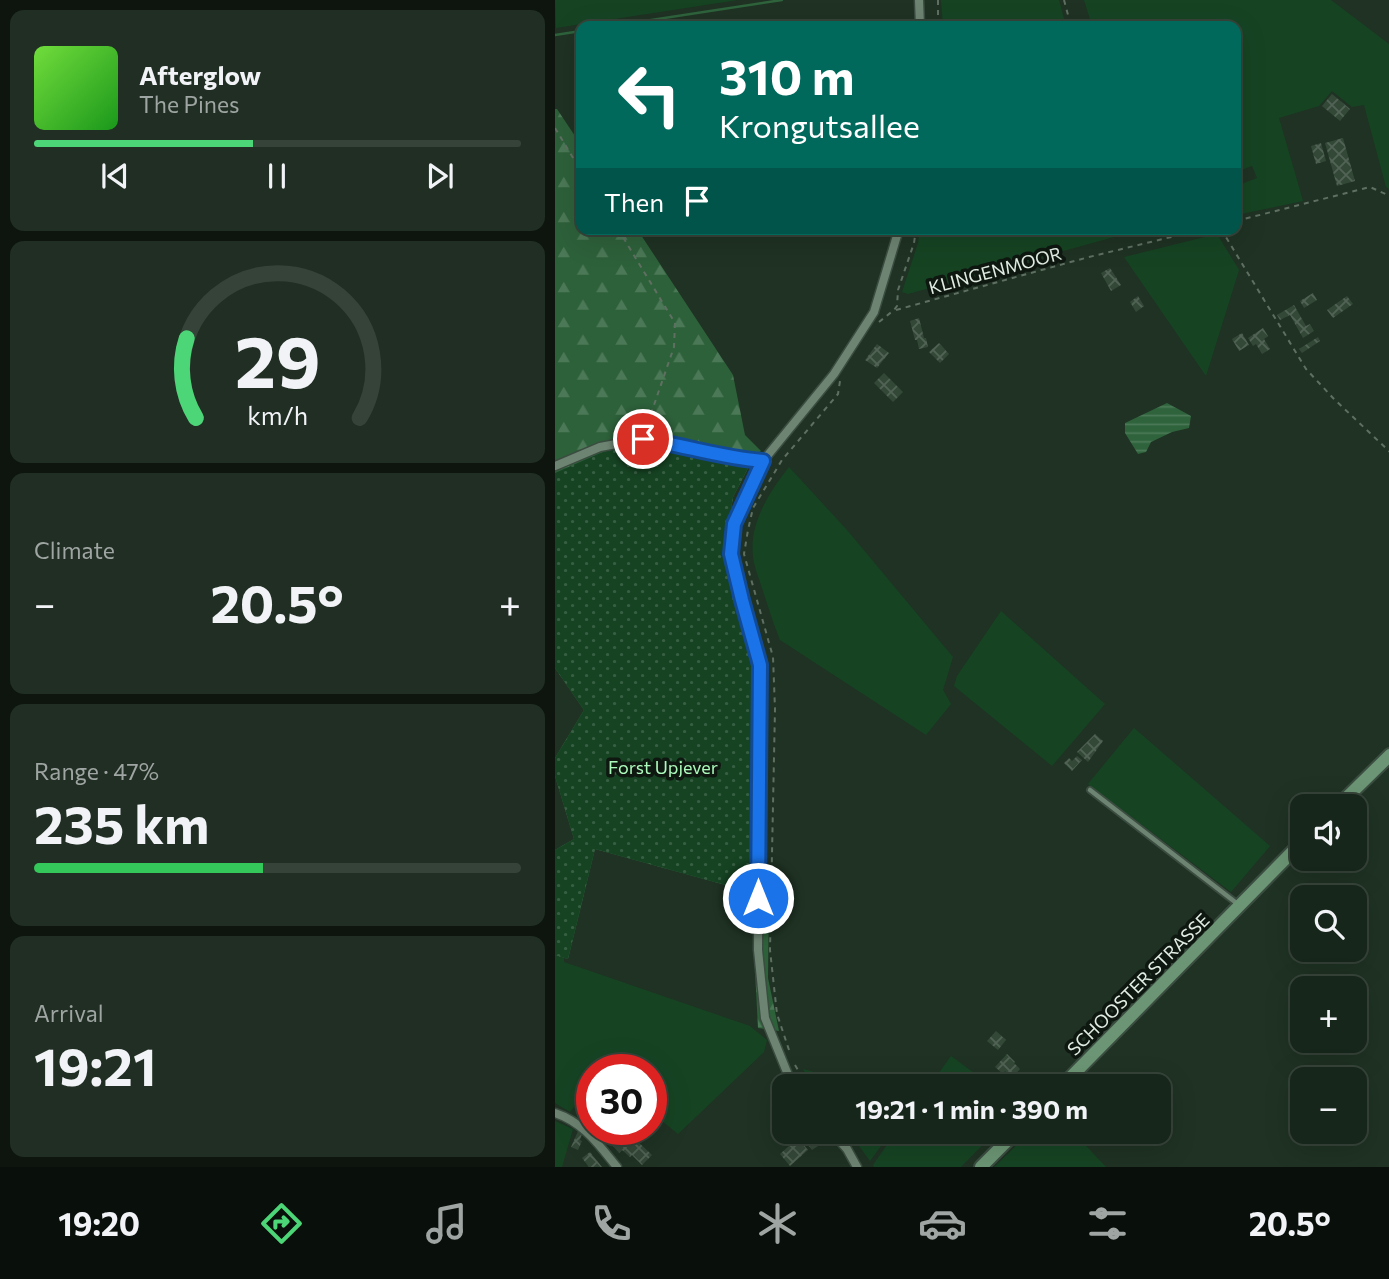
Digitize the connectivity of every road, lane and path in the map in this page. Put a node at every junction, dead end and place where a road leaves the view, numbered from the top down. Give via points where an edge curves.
1 (919, 0) edge
2 (938, 0) edge
3 (1064, 0) edge
4 (920, 21) edge
5 (938, 21) edge
6 (1070, 21) edge
7 (555, 128) edge
8 (576, 163) edge
9 (1389, 196) edge
10 (1241, 220) edge
11 (621, 235) edge
12 (897, 235) edge
13 (1179, 235) edge
14 (1225, 235) edge
15 (873, 312) junction
16 (643, 439) junction
17 (1389, 452) edge
18 (782, 460) dead end
19 (763, 461) junction
20 (555, 466) edge
21 (1389, 755) edge
22 (1090, 790) dead end
23 (1350, 794) edge
24 (1290, 854) edge
25 (1240, 905) junction
26 (789, 1050) dead end
27 (792, 1060) dead end
28 (788, 1074) edge
29 (800, 1074) edge
30 (1074, 1074) edge
31 (555, 1113) edge
32 (843, 1144) edge
33 (1004, 1144) edge
34 (617, 1167) edge
35 (857, 1167) edge
36 (981, 1167) edge

1 - 4 street
2 - 5 path
3 - 6 path
7 - 8 path
9 - 10 path via 1370,187
11 - 16 path via 675,323 674,347
12 - 15 street
13 - 15 path, KLINGENMOOR
14 - 17 path via 1306,369
15 - 19 street via 834,374
16 - 19 street via 738,460
16 - 20 street via 600,447
18 - 26 path via 753,508 744,554 773,657 770,950 777,1014
19 - 28 street via 734,524 731,554 760,665 757,950 765,1018
21 - 23 street
22 - 25 lane
24 - 25 street, SCHOOSTER STRASSE
25 - 30 street, SCHOOSTER STRASSE
27 - 29 path
31 - 34 street via 592,1136
32 - 35 street
33 - 36 street

